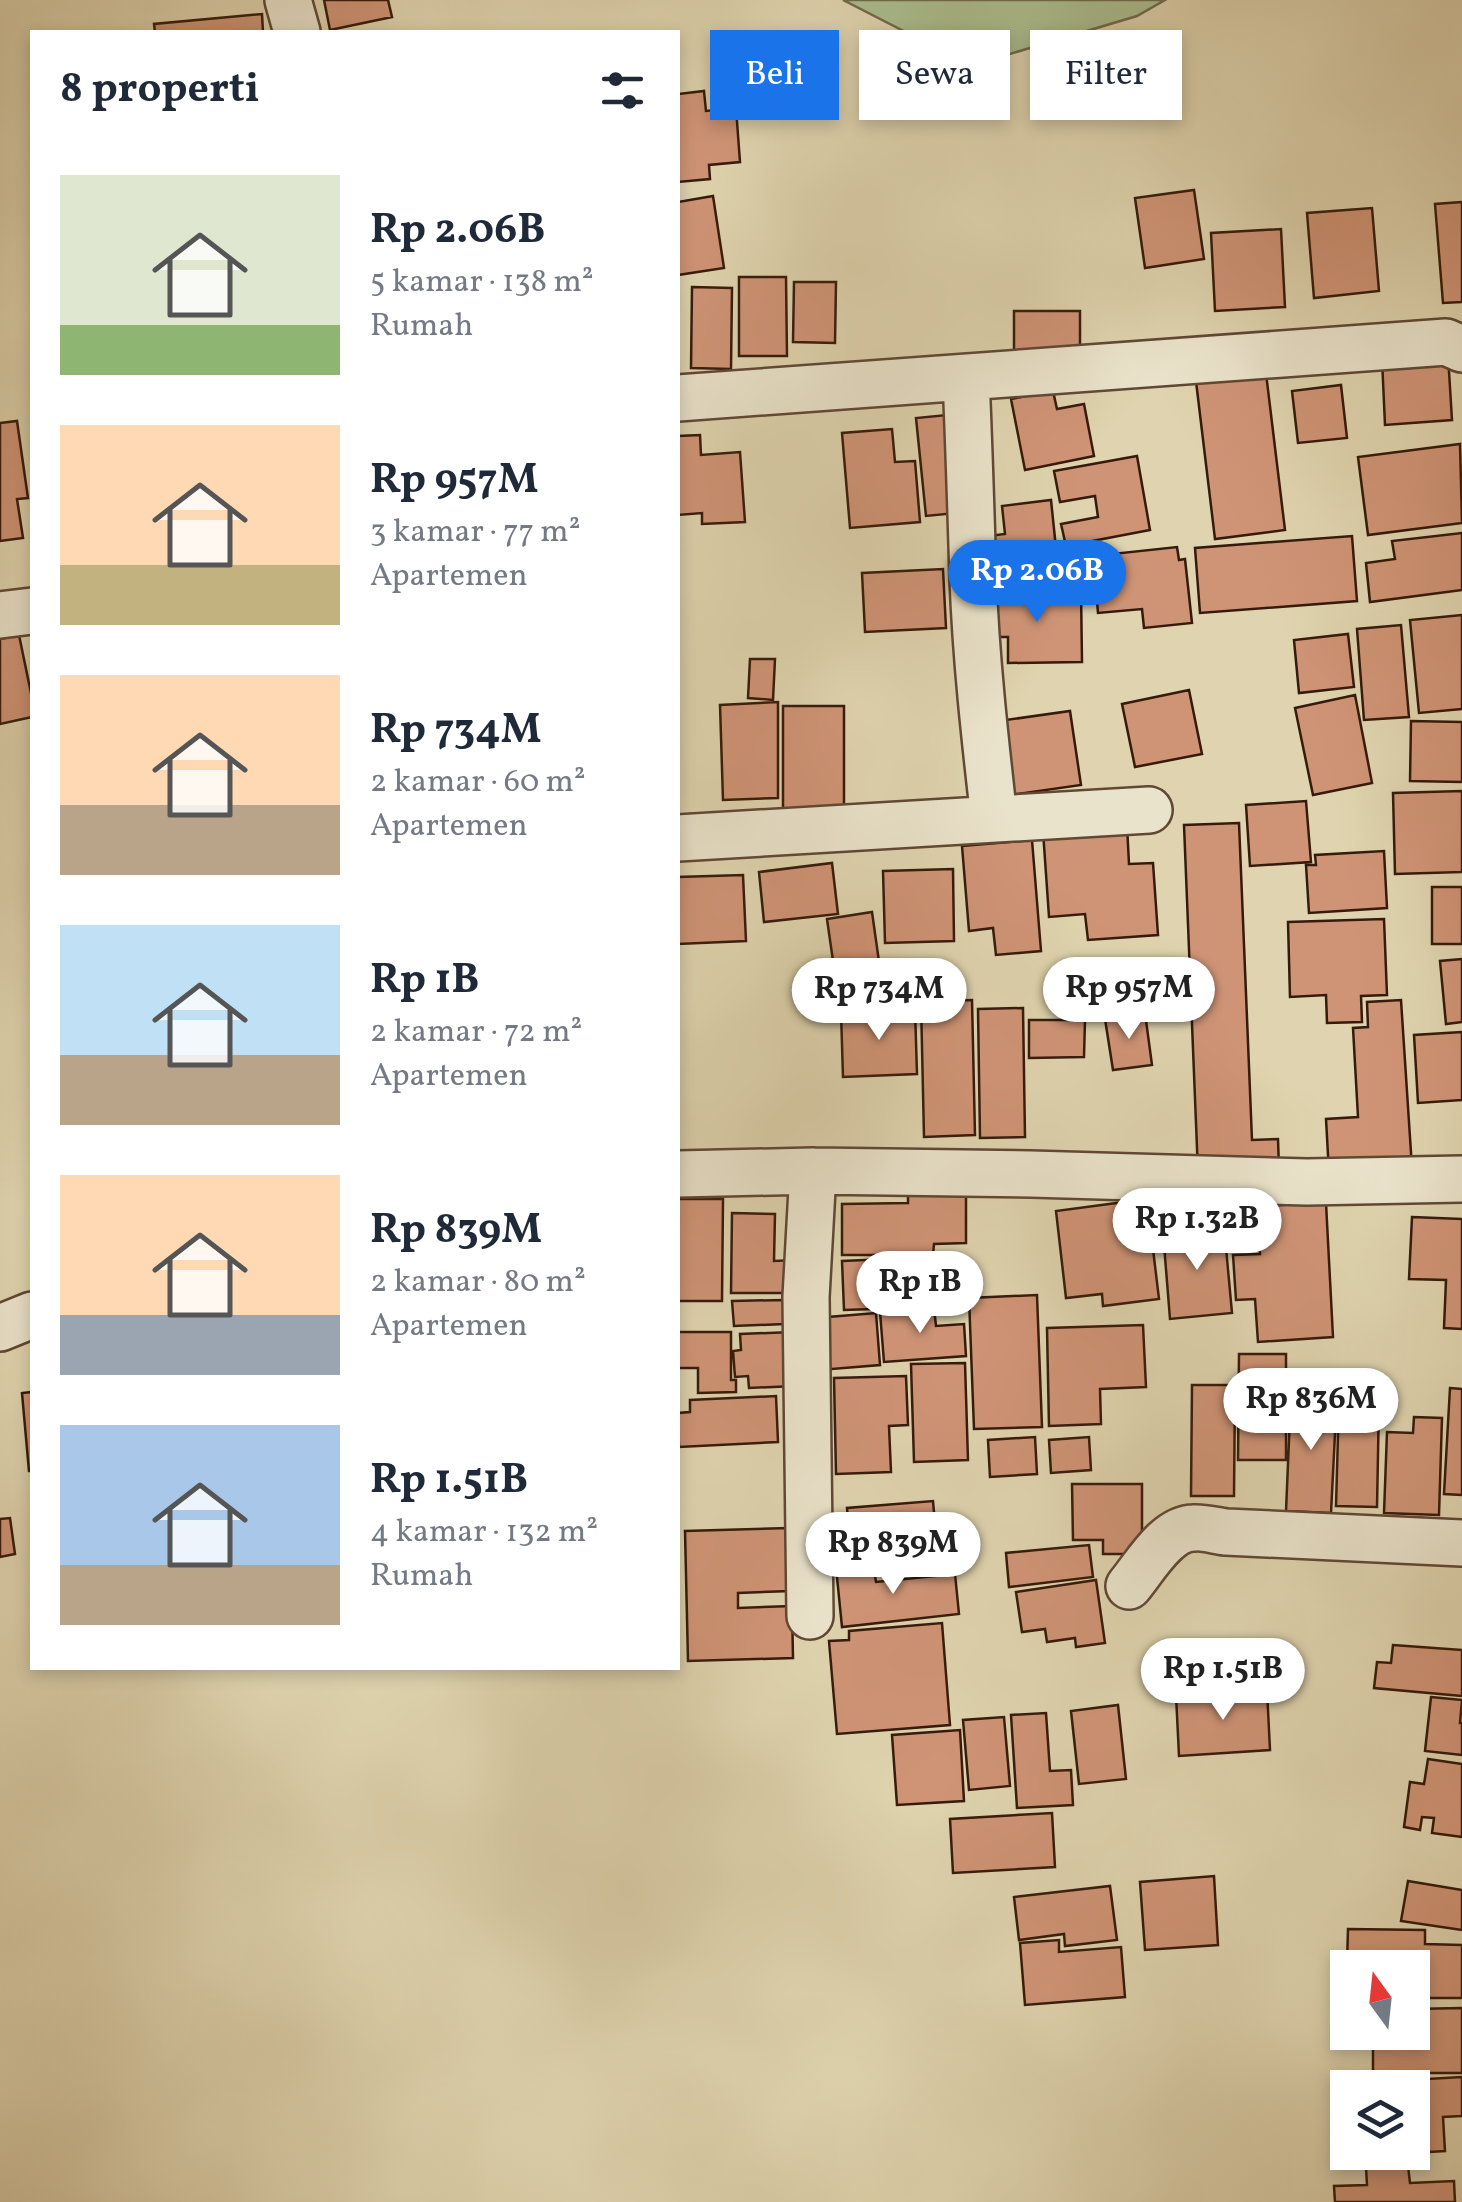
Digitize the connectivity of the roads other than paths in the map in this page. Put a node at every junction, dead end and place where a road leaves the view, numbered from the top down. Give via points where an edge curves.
1 (288, 0) edge
2 (296, 30) edge
3 (1462, 349) edge
4 (966, 378) junction
5 (680, 398) edge
6 (30, 611) edge
7 (0, 615) edge
8 (1149, 810) dead end
9 (994, 818) junction
10 (680, 838) edge
11 (813, 1172) junction
12 (680, 1174) edge
13 (1462, 1179) edge
14 (30, 1316) edge
15 (0, 1328) edge
16 (1462, 1543) edge
17 (1129, 1586) dead end
18 (810, 1616) dead end

1 - 2 street
3 - 4 street via 1446,342
4 - 5 street
4 - 9 street
6 - 7 street
8 - 9 street
9 - 10 street
11 - 12 street
11 - 13 street
11 - 18 street via 806,1297
14 - 15 street
16 - 17 street via 1192,1528 1166,1540

